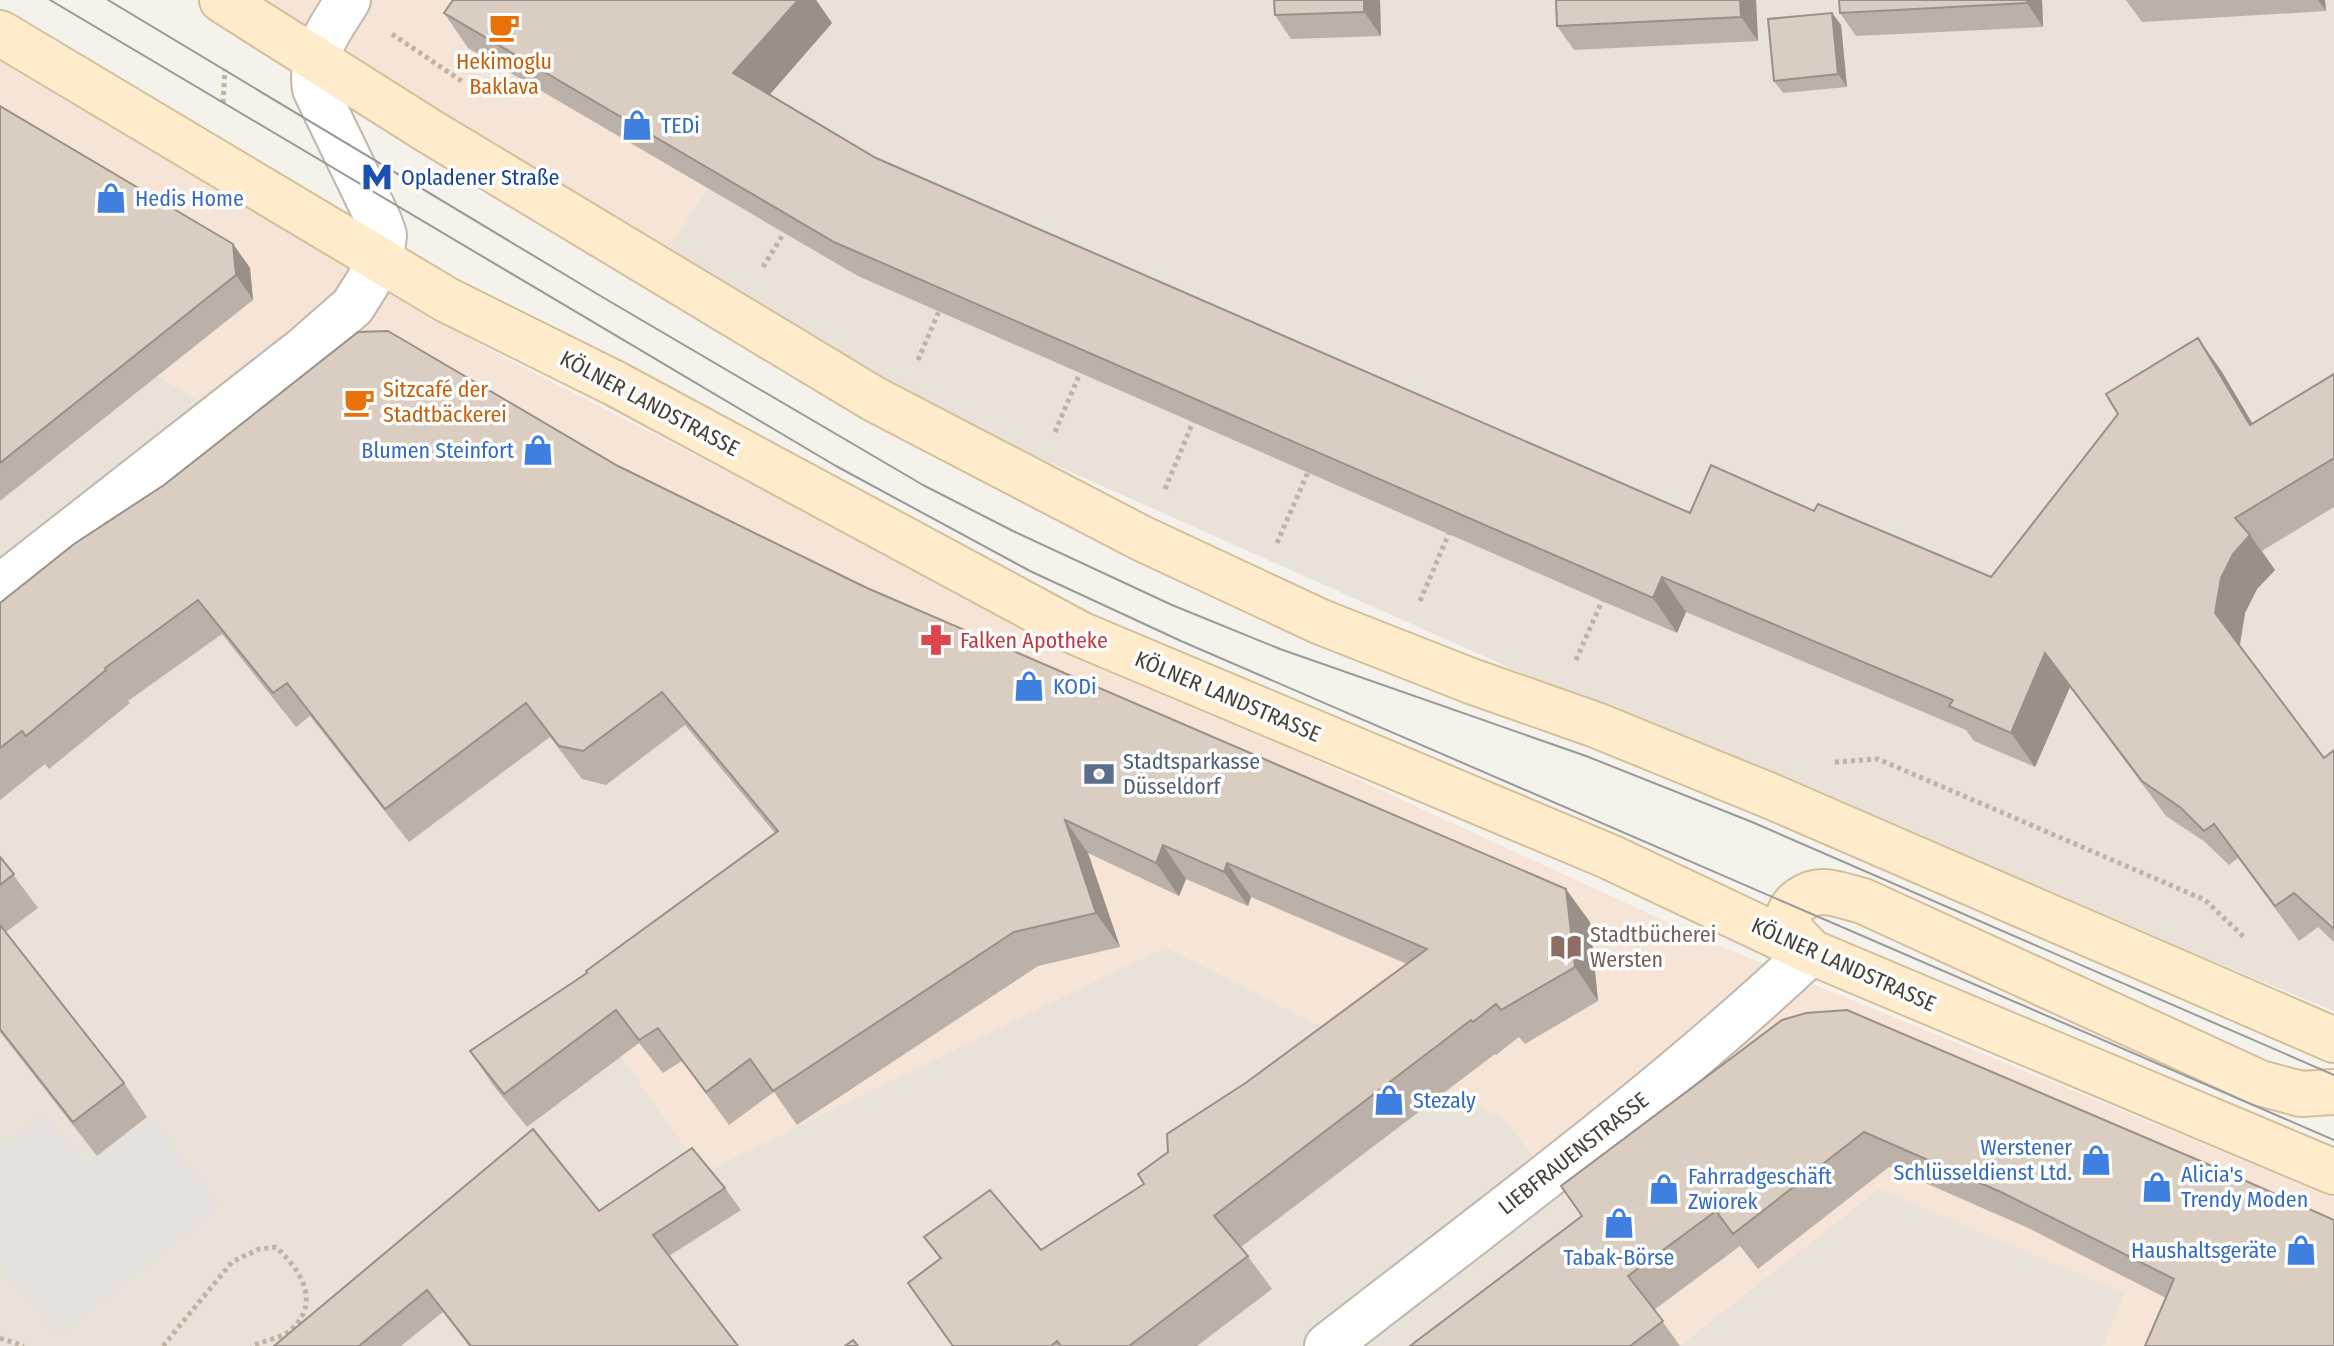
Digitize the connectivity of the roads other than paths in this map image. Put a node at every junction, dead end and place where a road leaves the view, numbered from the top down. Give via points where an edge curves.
1 (222, 0) edge
2 (348, 0) edge
3 (0, 33) edge
4 (315, 57) junction
5 (381, 261) junction
6 (0, 587) edge
7 (1811, 952) junction
8 (2334, 1040) edge
9 (2334, 1092) edge
10 (2334, 1172) edge
11 (1327, 1346) edge

1 - 4 main road
2 - 4 street
3 - 5 main road, KÖLNER LANDSTRASSE
4 - 5 street via 315,89 384,235
4 - 8 main road via 874,399 1141,538 1321,622 1768,795
5 - 6 street via 353,306 304,349
5 - 7 main road, KÖLNER LANDSTRASSE via 1080,634 1610,857
7 - 9 main road via 1791,930 1793,906 1821,892 1863,901 2260,1083 2301,1094
7 - 10 main road, KÖLNER LANDSTRASSE
7 - 11 street, LIEBFRAUENSTRASSE via 1636,1105

